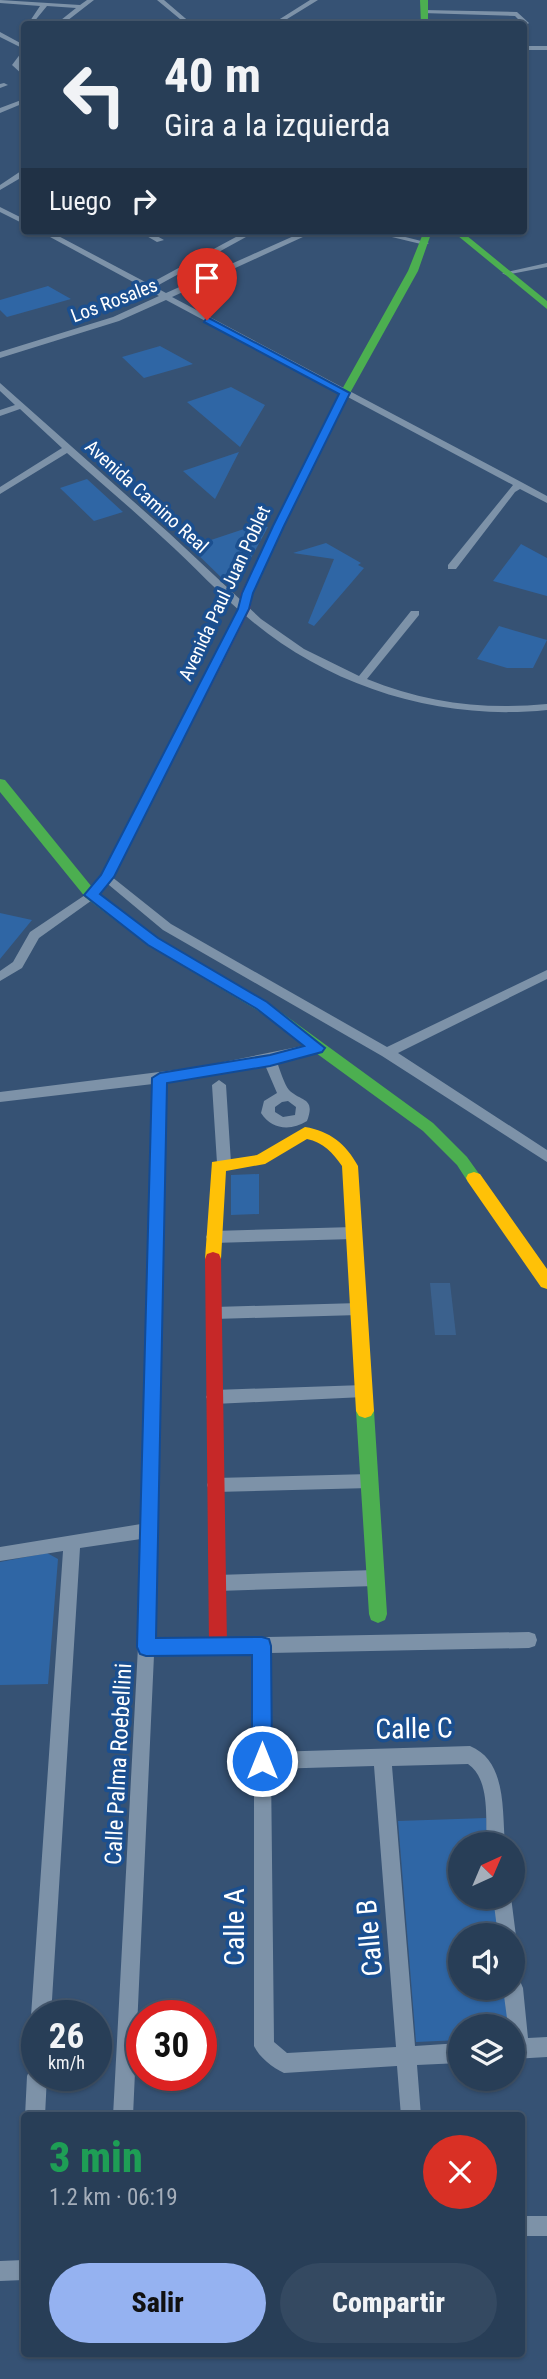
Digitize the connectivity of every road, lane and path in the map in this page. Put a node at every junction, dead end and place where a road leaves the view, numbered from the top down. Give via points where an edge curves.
1 (91, 0) edge
2 (160, 0) edge
3 (315, 0) edge
4 (0, 1) edge
5 (45, 4) junction
6 (82, 7) junction
7 (424, 12) edge
8 (33, 21) dead end
9 (63, 21) edge
10 (185, 21) edge
11 (280, 21) edge
12 (524, 21) edge
13 (0, 34) edge
14 (21, 47) edge
15 (527, 48) edge
16 (547, 48) edge
17 (21, 54) edge
18 (21, 71) edge
19 (21, 102) edge
20 (0, 111) edge
21 (21, 175) edge
22 (3, 186) edge
23 (20, 187) dead end
24 (0, 209) edge
25 (21, 220) edge
26 (50, 235) edge
27 (150, 235) edge
28 (246, 235) edge
29 (303, 235) edge
30 (408, 235) edge
31 (461, 235) edge
32 (427, 237) edge
33 (160, 240) dead end
34 (229, 244) junction
35 (239, 248) dead end
36 (249, 251) dead end
37 (259, 255) junction
38 (547, 265) edge
39 (506, 273) junction
40 (148, 288) junction
41 (166, 298) junction
42 (547, 306) edge
43 (0, 355) edge
44 (0, 386) edge
45 (345, 393) junction
46 (22, 406) junction
47 (0, 413) edge
48 (68, 448) junction
49 (520, 485) junction
50 (0, 491) edge
51 (547, 500) edge
52 (452, 567) dead end
53 (244, 609) junction
54 (415, 613) dead end
55 (362, 679) junction
56 (547, 707) edge
57 (0, 783) edge
58 (107, 877) junction
59 (91, 895) junction
60 (547, 974) edge
61 (0, 976) edge
62 (297, 1003) junction
63 (281, 1020) junction
64 (317, 1048) junction
65 (387, 1054) junction
66 (270, 1061) junction
67 (160, 1078) junction
68 (219, 1085) dead end
69 (285, 1096) junction
70 (0, 1097) edge
71 (297, 1128) junction
72 (547, 1157) edge
73 (224, 1163) junction
74 (354, 1233) junction
75 (213, 1237) junction
76 (547, 1282) edge
77 (359, 1310) junction
78 (214, 1313) junction
79 (364, 1391) junction
80 (214, 1397) junction
81 (369, 1481) junction
82 (215, 1485) junction
83 (149, 1530) junction
84 (72, 1542) junction
85 (0, 1553) edge
86 (375, 1578) junction
87 (217, 1583) junction
88 (378, 1614) dead end
89 (529, 1640) dead end
90 (218, 1646) junction
91 (262, 1646) junction
92 (146, 1647) junction
93 (382, 1757) junction
94 (262, 1761) junction
95 (495, 1832) edge
96 (42, 2000) edge
97 (547, 2047) edge
98 (525, 2048) edge
99 (448, 2054) edge
100 (406, 2056) junction
101 (36, 2091) edge
102 (35, 2112) edge
103 (123, 2112) edge
104 (411, 2112) edge
105 (547, 2225) edge
106 (525, 2226) edge
107 (21, 2270) edge
108 (0, 2271) edge

1 - 6 street
2 - 10 street
3 - 11 street
4 - 5 street
5 - 6 street
5 - 8 street
6 - 9 street
7 - 12 street via 517,14
13 - 14 street
15 - 16 street
17 - 18 street via 15,65
19 - 20 street
21 - 22 street
22 - 23 street
24 - 25 street
26 - 40 street
27 - 33 street
28 - 34 street
29 - 37 street, Los Rosales
30 - 32 street
31 - 39 street
32 - 45 street, Avenida Paul Juan Poblet
34 - 35 street
34 - 40 street
36 - 37 street
37 - 41 street, Los Rosales
38 - 39 street
39 - 42 street
40 - 41 street
41 - 43 street, Los Rosales via 92,328
41 - 45 street
44 - 46 street, Avenida Camino Real
45 - 49 street
45 - 53 street, Avenida Paul Juan Poblet via 278,526
46 - 47 street
46 - 48 street, Avenida Camino Real
48 - 50 street
48 - 53 street, Avenida Camino Real
49 - 51 street
49 - 52 street
53 - 55 street, Avenida Camino Real via 304,653
53 - 58 street, Avenida Paul Juan Poblet
54 - 55 street
55 - 56 street, Avenida Camino Real via 433,703 475,711 506,713
57 - 59 street
58 - 59 street, Avenida Paul Juan Poblet
58 - 62 street via 167,927
59 - 61 street via 34,935 18,965
59 - 63 street via 153,942
60 - 65 street
62 - 63 street
62 - 65 street
63 - 64 street
64 - 66 street
64 - 76 street via 428,1127 462,1161
65 - 72 street
66 - 67 street
66 - 69 street
67 - 70 street
67 - 83 street, Calle Palma Roebellini
68 - 73 street
69 - 71 street via 303,1105
69 - 71 street via 271,1102 268,1113
71 - 73 street via 282,1150 260,1160
71 - 74 street via 332,1143 344,1154 350,1166
73 - 75 street via 218,1166
74 - 75 street
74 - 77 street
75 - 78 street
77 - 78 street
77 - 79 street
78 - 80 street
79 - 80 street
79 - 81 street
80 - 82 street
81 - 82 street
81 - 86 street
82 - 87 street
83 - 84 street
83 - 92 street, Calle Palma Roebellini
84 - 85 street
84 - 96 street
86 - 87 street
86 - 88 street
87 - 90 street
89 - 91 street
90 - 91 street
90 - 92 street
91 - 94 street, Calle A
92 - 103 street, Calle Palma Roebellini
93 - 94 street, Calle C
93 - 95 street, Calle C via 460,1754 477,1758 489,1780
93 - 100 street, Calle B
94 - 100 street, Calle A via 264,2046 284,2063
97 - 98 street
99 - 100 street, Calle A
100 - 104 street, Calle B
101 - 102 street
105 - 106 street
107 - 108 street

